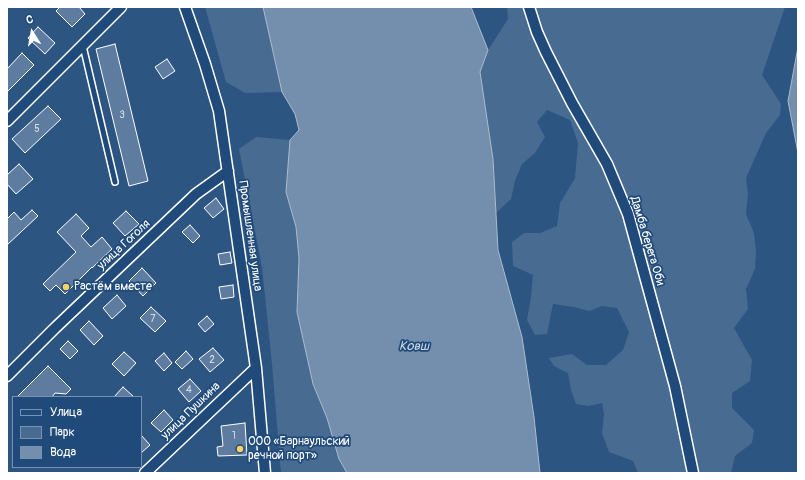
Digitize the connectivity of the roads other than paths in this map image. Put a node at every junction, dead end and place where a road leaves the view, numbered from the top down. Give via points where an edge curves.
1 (121, 7) edge
2 (185, 7) edge
3 (530, 7) edge
4 (83, 46) junction
5 (7, 121) edge
6 (228, 170) junction
7 (116, 182) dead end
8 (256, 368) junction
9 (7, 376) edge
10 (145, 473) edge
11 (265, 473) edge
12 (693, 473) edge

1 - 4 street
2 - 6 street, Промышленная улица via 219,112
3 - 12 street, Дамба берега Оби via 546,52 606,164 628,214 675,386
4 - 5 street
4 - 7 lane
6 - 8 street, Промышленная улица
6 - 9 street, улица Гоголя via 196,194
8 - 10 street, улица Пушкина
8 - 11 street, Промышленная улица

